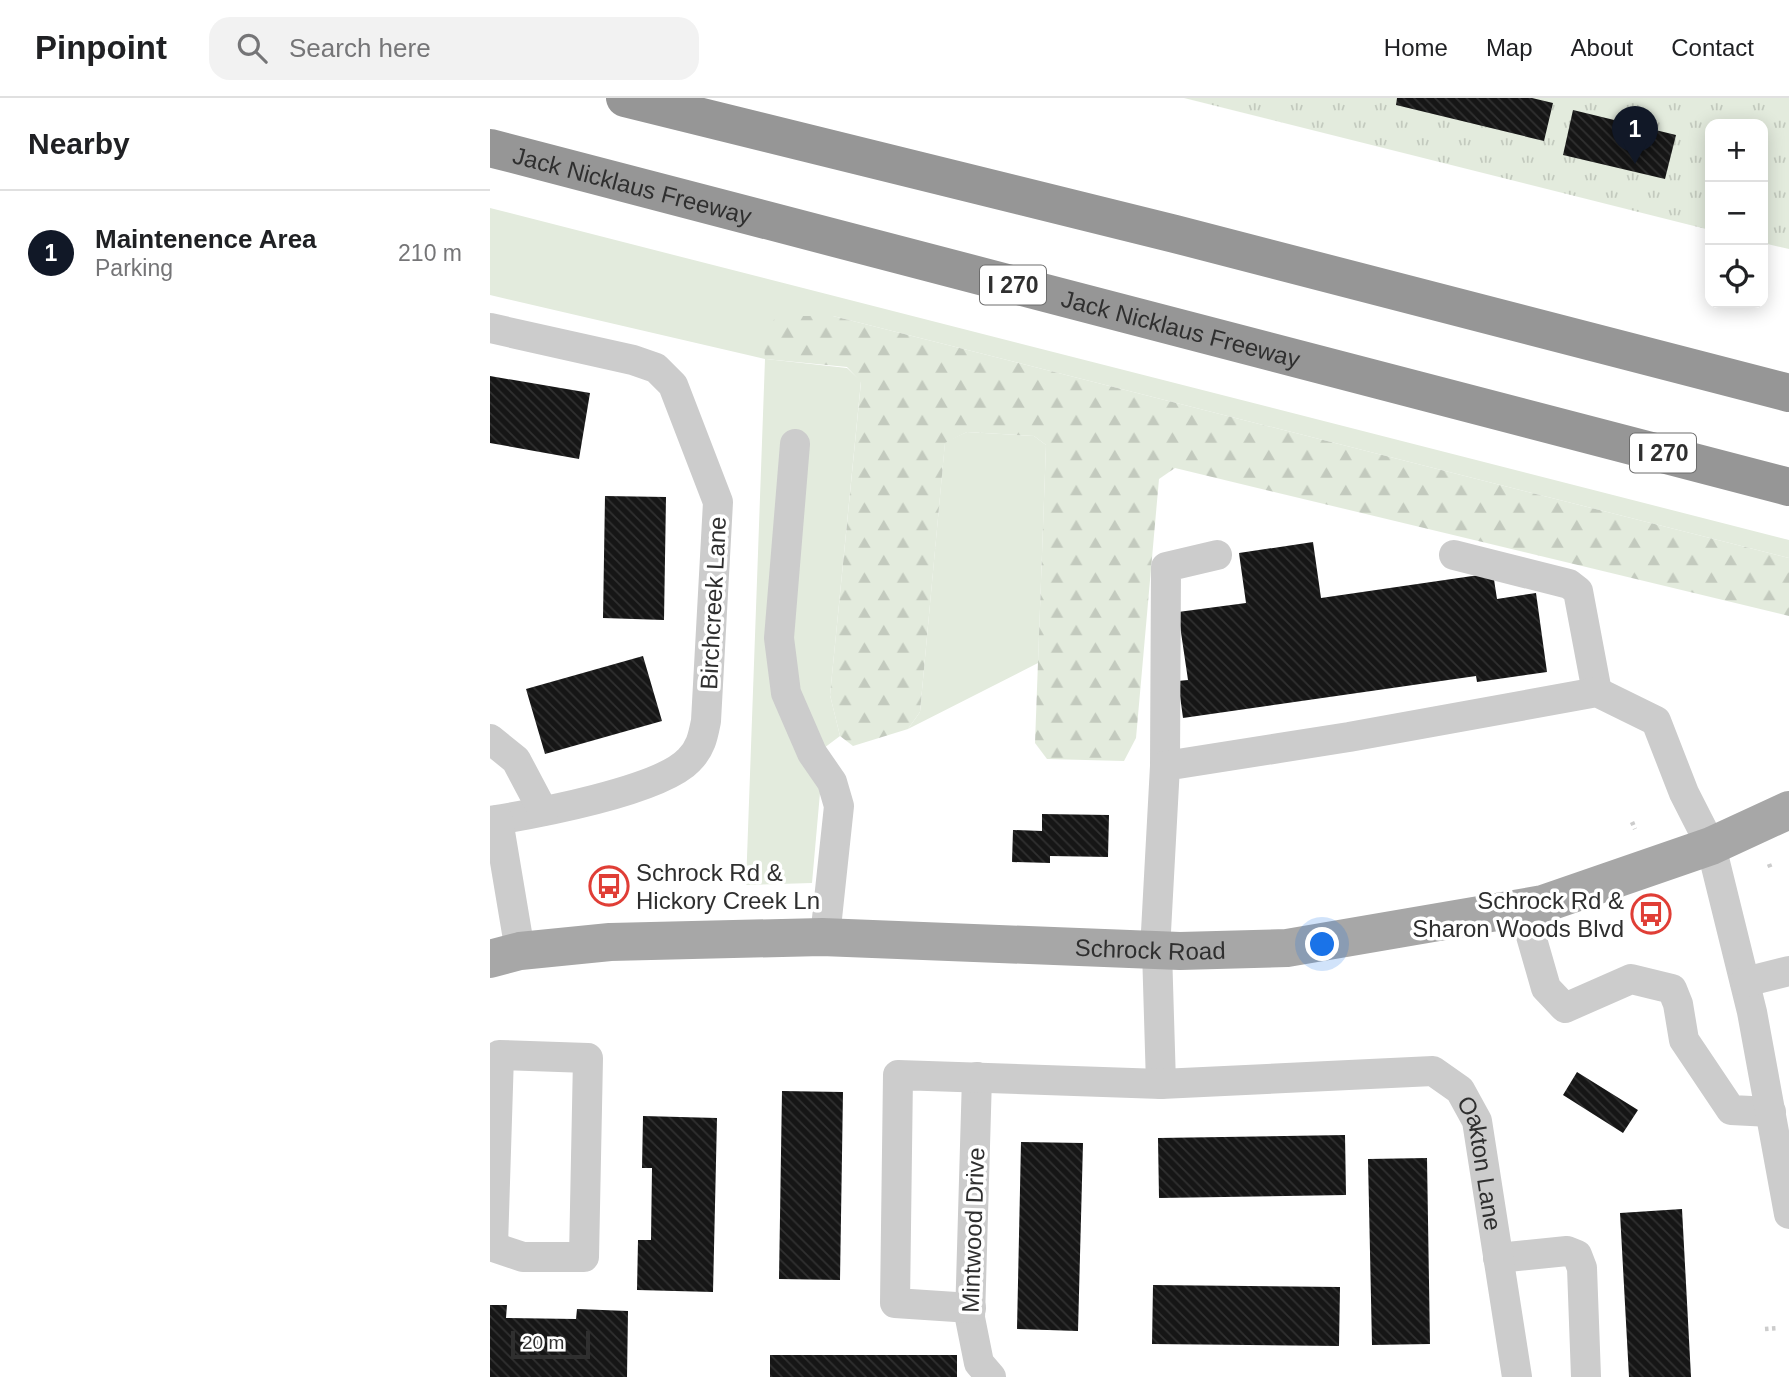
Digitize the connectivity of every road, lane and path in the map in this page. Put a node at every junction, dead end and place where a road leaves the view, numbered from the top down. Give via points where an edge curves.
1 (625, 98) edge
2 (490, 148) edge
3 (490, 328) edge
4 (1789, 393) edge
5 (795, 444) dead end
6 (1789, 487) edge
7 (1217, 555) dead end
8 (1454, 555) dead end
9 (1597, 692) junction
10 (490, 739) edge
11 (1165, 766) junction
12 (553, 808) junction
13 (1789, 810) edge
14 (494, 820) edge
15 (1632, 822) dead end
16 (1635, 829) dead end
17 (1711, 846) junction
18 (1523, 908) junction
19 (1662, 909) dead end
20 (1665, 916) dead end
21 (825, 937) junction
22 (1156, 950) junction
23 (505, 955) edge
24 (1789, 971) edge
25 (1745, 982) junction
26 (977, 1077) junction
27 (1161, 1084) junction
28 (1770, 1112) junction
29 (1789, 1214) edge
30 (492, 1246) edge
31 (1498, 1258) junction
32 (971, 1308) junction
33 (1778, 1328) dead end
34 (1765, 1329) dead end
35 (991, 1377) edge
36 (1517, 1377) edge
37 (1586, 1377) edge

1 - 4 highway via 1189,237
2 - 6 highway, Jack Nicklaus Freeway / I 270
3 - 12 street, Birchcreek Lane via 656,368 673,385 718,502 702,743 688,762 647,783
5 - 21 street via 780,667 811,753 832,782 839,806
7 - 11 street via 1166,567
8 - 9 street via 1569,584 1578,591
9 - 11 street
9 - 17 street via 1657,721 1684,793
10 - 12 street via 516,760
11 - 22 street
12 - 14 street, Birchcreek Lane
13 - 17 main road, Schrock Road
14 - 23 street
15 - 16 path
17 - 18 main road, Schrock Road
17 - 25 street
18 - 22 main road, Schrock Road via 1287,948
18 - 28 street via 1546,988 1565,1008 1631,979 1672,989 1684,1040 1731,1110
19 - 20 path
21 - 22 main road, Schrock Road
21 - 23 main road, Schrock Road via 610,942
22 - 27 street
24 - 25 street
25 - 28 street
26 - 27 street, Oakton Lane
26 - 32 street, Mintwood Drive
26 - 32 street, Oakton Lane via 898,1075 895,1303
27 - 31 street, Oakton Lane via 1433,1071 1461,1090 1477,1121
28 - 29 street
30 - 30 street via 523,1257 584,1257 588,1058 499,1055
31 - 36 street, Oakton Lane
31 - 37 street via 1566,1251 1577,1255
32 - 35 street, Mintwood Drive via 973,1348
33 - 34 path

